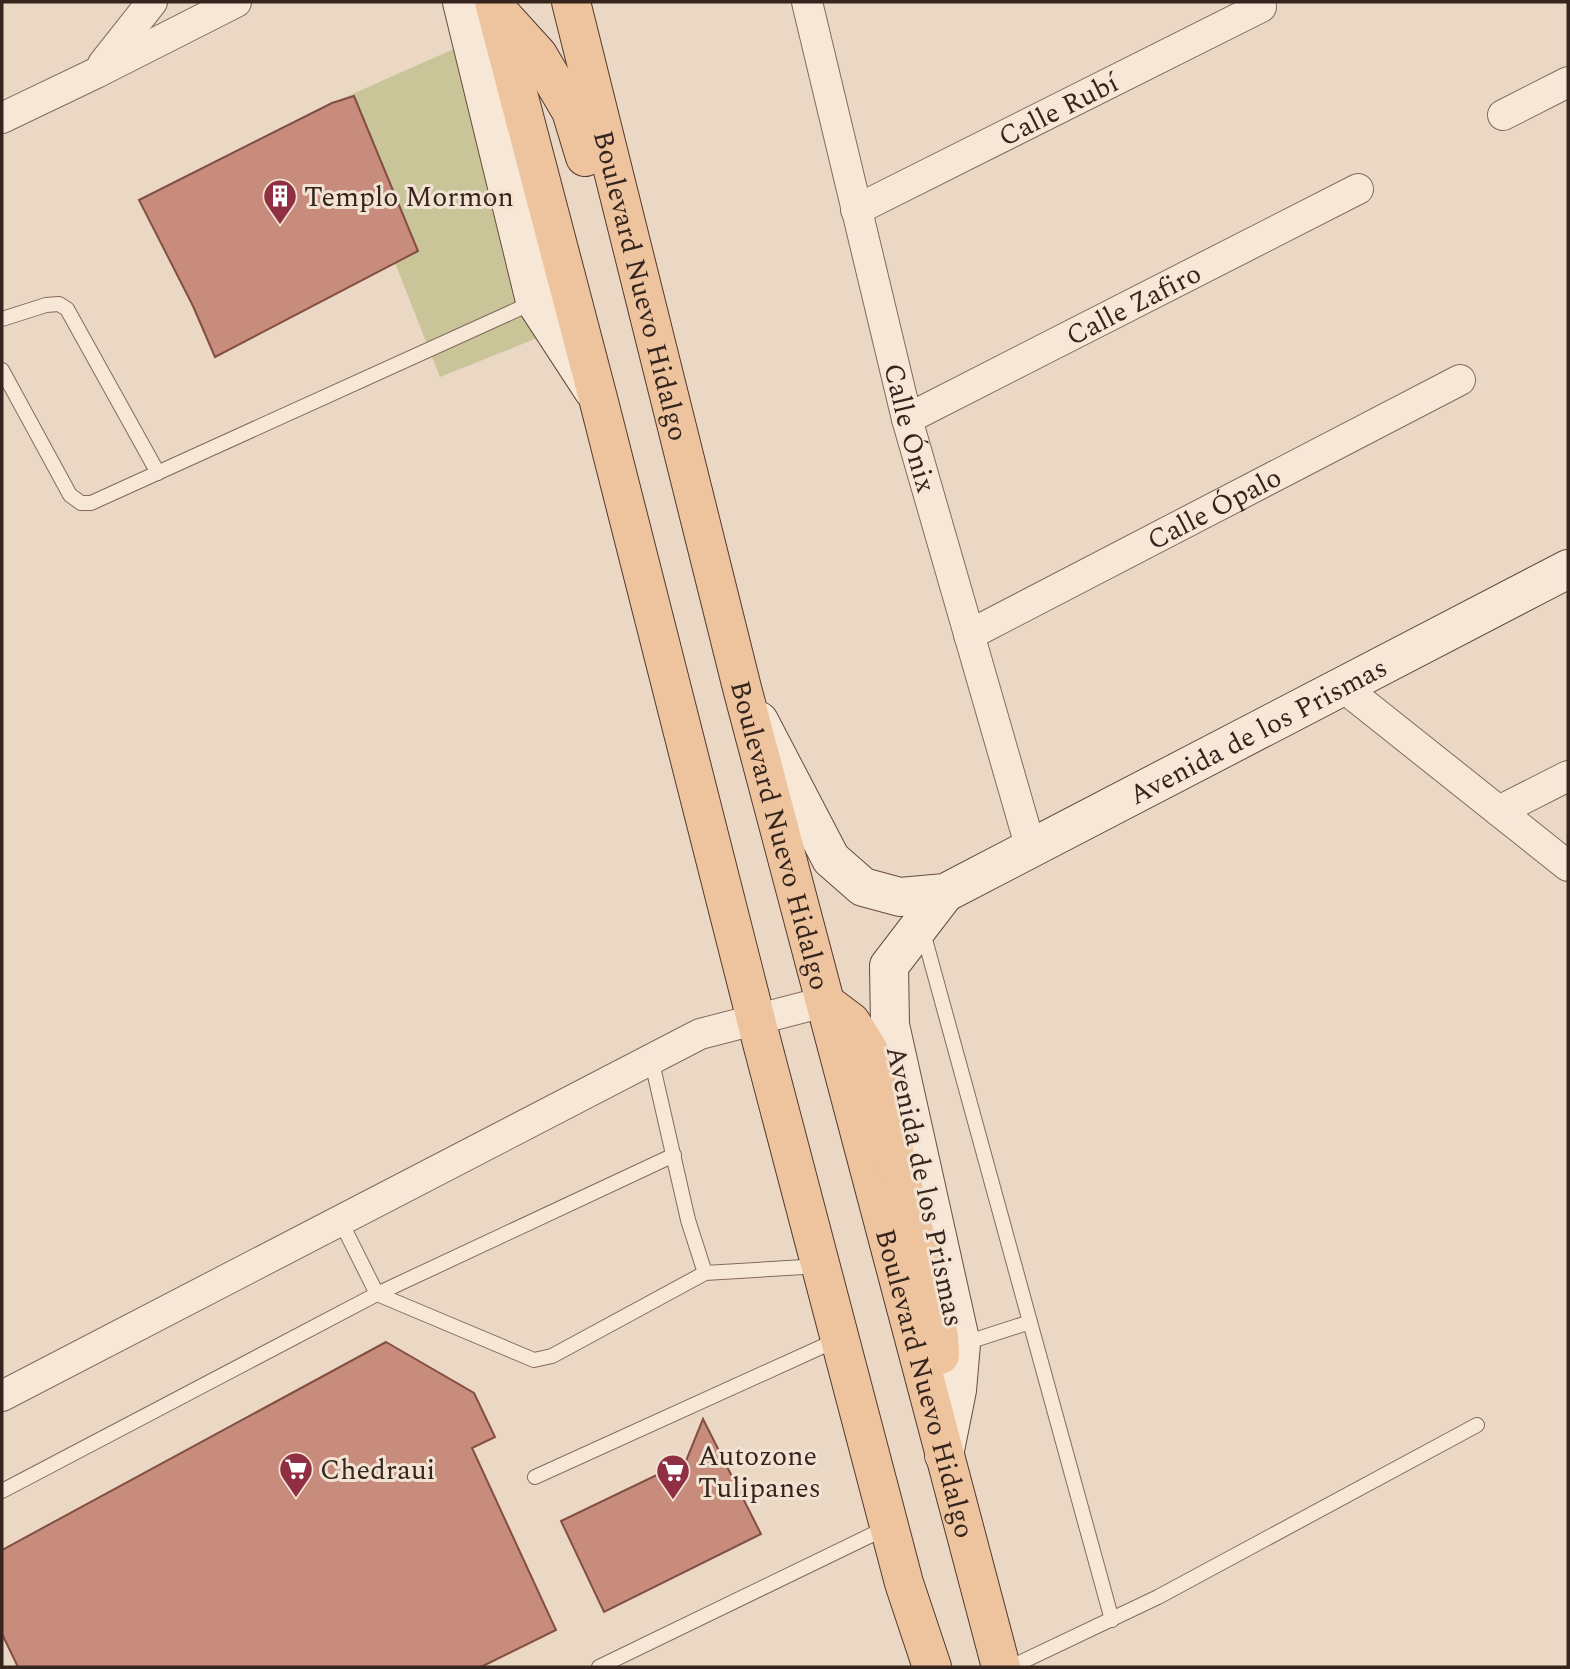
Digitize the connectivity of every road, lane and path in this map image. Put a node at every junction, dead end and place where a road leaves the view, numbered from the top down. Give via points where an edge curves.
1 (152, 2) edge
2 (438, 2) edge
3 (571, 2) edge
4 (807, 2) edge
5 (484, 3) edge
6 (220, 5) edge
7 (1261, 7) dead end
8 (476, 56) junction
9 (96, 73) junction
10 (1568, 82) edge
11 (1503, 115) dead end
12 (2, 118) edge
13 (1358, 189) dead end
14 (856, 210) junction
15 (535, 301) junction
16 (646, 308) junction
17 (2, 319) edge
18 (2, 370) edge
19 (1460, 380) dead end
20 (598, 398) junction
21 (907, 419) junction
22 (158, 473) junction
23 (1568, 569) edge
24 (970, 635) junction
25 (1343, 687) junction
26 (742, 688) junction
27 (1568, 776) edge
28 (1499, 811) junction
29 (1031, 849) junction
30 (1568, 866) edge
31 (945, 893) junction
32 (921, 923) junction
33 (824, 1002) junction
34 (756, 1020) junction
35 (652, 1058) junction
36 (674, 1155) junction
37 (340, 1220) junction
38 (821, 1266) junction
39 (705, 1273) junction
40 (377, 1294) junction
41 (1031, 1322) junction
42 (841, 1338) junction
43 (961, 1345) junction
44 (2, 1396) edge
45 (1477, 1424) dead end
46 (944, 1455) junction
47 (535, 1477) dead end
48 (2, 1491) edge
49 (889, 1526) junction
50 (904, 1583) junction
51 (1112, 1620) junction
52 (599, 1667) edge
53 (912, 1667) edge
54 (922, 1667) edge
55 (932, 1667) edge
56 (1001, 1667) edge
57 (1011, 1667) edge

1 - 9 street
2 - 8 street
3 - 16 main road, Boulevard Nuevo Hidalgo
4 - 14 street, Calle Ónix
5 - 8 street
5 - 16 main road via 538,55 571,111 605,224
5 - 20 main road
6 - 9 street
7 - 14 street, Calle Rubí
8 - 15 street
9 - 12 street
10 - 11 street
13 - 21 street, Calle Zafiro
14 - 21 street, Calle Ónix
15 - 20 street
15 - 22 lane
16 - 26 main road, Boulevard Nuevo Hidalgo
17 - 22 lane via 47,305 67,309
18 - 22 lane via 71,495 81,503 92,503
19 - 24 street, Calle Ópalo
20 - 34 main road
21 - 24 street, Calle Ónix
23 - 25 street, Avenida de los Prismas
24 - 29 street, Calle Ónix
25 - 28 street
25 - 29 street, Avenida de los Prismas
26 - 31 street, Avenida de los Prismas via 831,859 863,887 900,897
26 - 33 main road, Boulevard Nuevo Hidalgo
27 - 28 street
28 - 30 street
29 - 31 street, Avenida de los Prismas
31 - 32 street, Avenida de los Prismas
32 - 41 lane
32 - 43 street, Avenida de los Prismas via 889,966 890,1025
33 - 34 street
33 - 46 main road, Boulevard Nuevo Hidalgo via 851,1022 869,1051 939,1337
34 - 35 street via 699,1034
34 - 38 main road
35 - 36 lane
35 - 37 street
36 - 39 lane
36 - 40 lane
37 - 40 lane
37 - 44 street
38 - 39 lane
38 - 42 main road
39 - 40 lane via 552,1356 534,1360
40 - 48 lane
41 - 43 lane
41 - 51 lane
42 - 47 lane
42 - 49 main road
43 - 46 street, Avenida de los Prismas
45 - 51 lane
46 - 56 main road, Boulevard Nuevo Hidalgo
49 - 50 main road
49 - 52 lane
50 - 53 street
50 - 54 street
50 - 55 main road
51 - 57 lane

